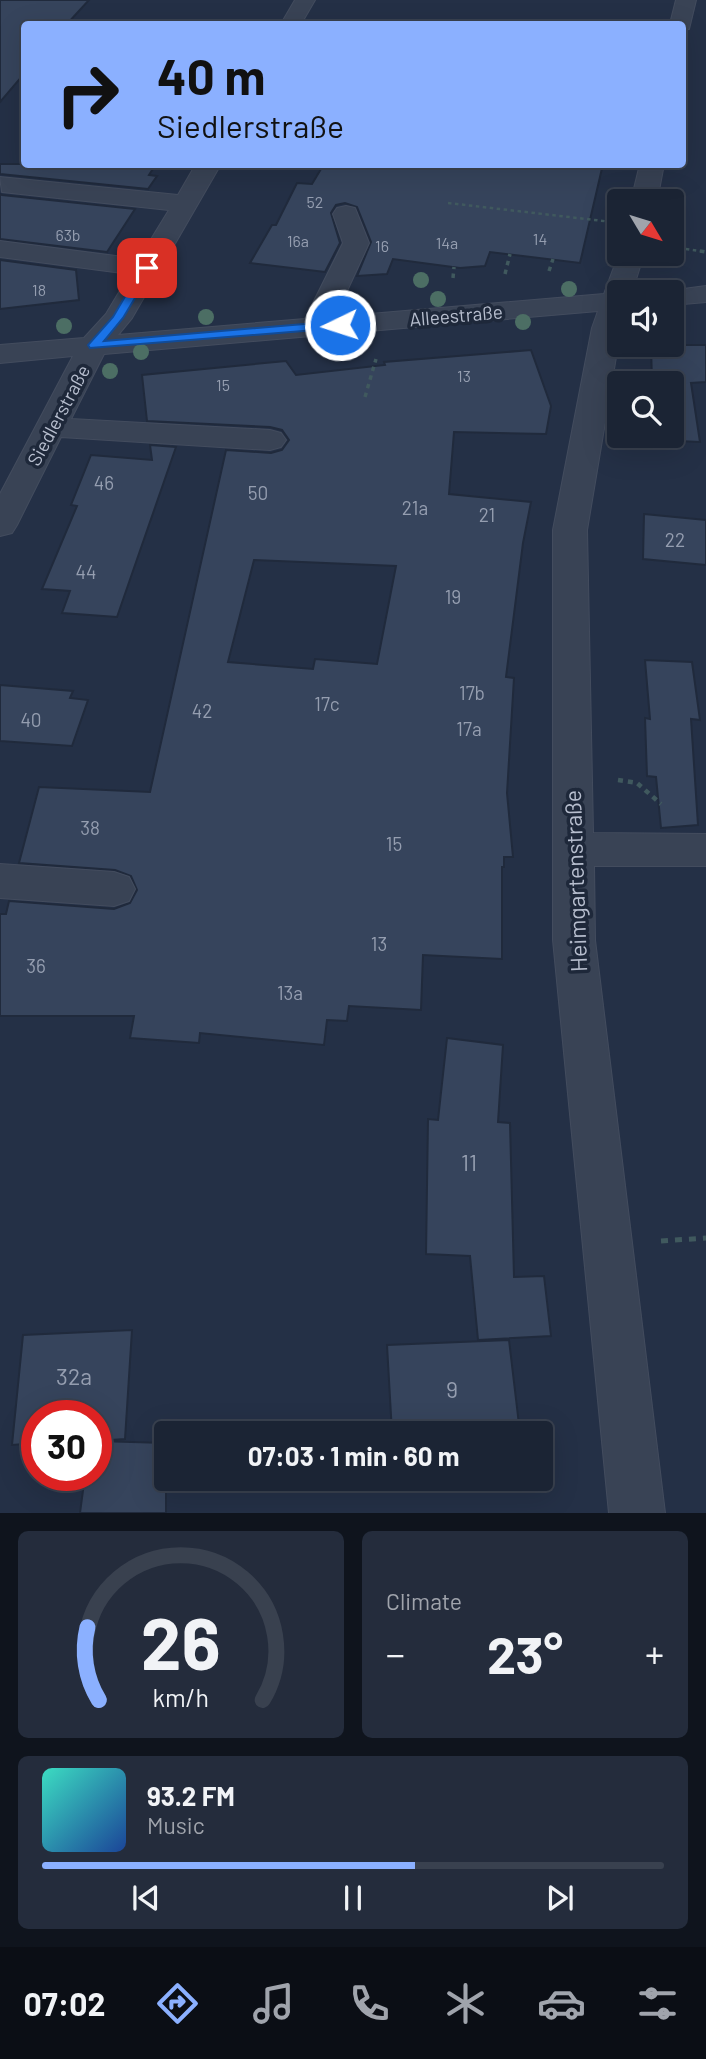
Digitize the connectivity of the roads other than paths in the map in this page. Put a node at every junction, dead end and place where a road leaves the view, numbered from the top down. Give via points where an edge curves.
1 (305, 0) edge
2 (686, 0) edge
3 (293, 21) edge
4 (682, 21) edge
5 (207, 168) edge
6 (651, 168) edge
7 (2, 184) dead end
8 (647, 189) edge
9 (186, 204) junction
10 (346, 214) dead end
11 (0, 249) edge
12 (147, 268) junction
13 (706, 294) edge
14 (684, 296) edge
15 (607, 303) edge
16 (607, 326) edge
17 (316, 327) junction
18 (94, 345) junction
19 (0, 354) edge
20 (51, 427) junction
21 (270, 440) dead end
22 (0, 525) edge
23 (573, 849) junction
24 (706, 850) edge
25 (0, 881) edge
26 (114, 889) dead end
27 (637, 1513) edge

1 - 3 street
2 - 4 street
5 - 9 street, Siedlerstraße
6 - 8 street
7 - 9 street
9 - 12 street, Siedlerstraße
10 - 17 street via 356,243
11 - 12 street
12 - 18 street, Siedlerstraße via 118,318
13 - 14 street
15 - 17 street, Alleestraße
16 - 23 street, Heimgartenstraße via 570,530
17 - 18 street, Alleestraße
18 - 19 street, Alleestraße
18 - 20 street, Siedlerstraße
20 - 21 street
20 - 22 street, Siedlerstraße
23 - 24 street
23 - 27 street, Heimgartenstraße via 574,940
25 - 26 street

